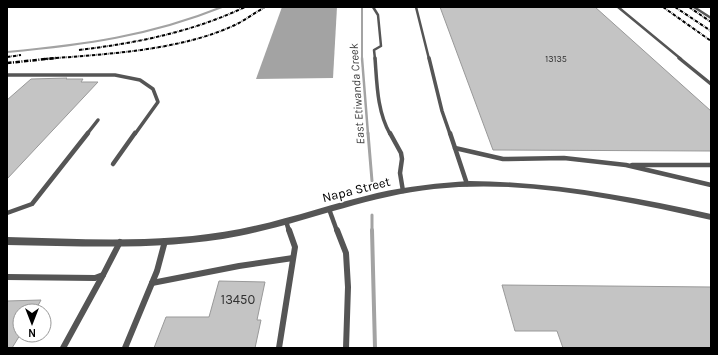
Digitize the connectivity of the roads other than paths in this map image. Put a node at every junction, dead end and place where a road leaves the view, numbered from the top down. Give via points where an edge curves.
1 (373, 7) edge
2 (416, 7) edge
3 (618, 7) edge
4 (694, 7) edge
5 (711, 18) edge
6 (7, 75) edge
7 (711, 84) edge
8 (98, 120) dead end
9 (455, 148) junction
10 (114, 164) dead end
11 (711, 164) edge
12 (626, 165) junction
13 (467, 184) junction
14 (711, 185) edge
15 (403, 192) junction
16 (329, 209) junction
17 (7, 212) edge
18 (711, 217) edge
19 (286, 221) junction
20 (7, 241) edge
21 (165, 241) junction
22 (120, 242) junction
23 (293, 258) junction
24 (103, 275) junction
25 (7, 277) edge
26 (152, 283) junction
27 (63, 348) edge
28 (125, 348) edge
29 (279, 348) edge
30 (346, 348) edge

1 - 15 lane via 378,15 381,36 381,46 374,50 380,111 384,124 401,153 400,173
2 - 9 lane via 442,111
3 - 7 lane
4 - 5 lane
6 - 10 lane via 115,75 140,80 153,89 158,102
8 - 17 lane via 32,204
9 - 12 lane via 503,159 564,158
9 - 13 lane
11 - 12 lane
12 - 14 lane
13 - 15 street, Napa Street via 433,186
13 - 18 street, Napa Street via 510,184 592,192
15 - 16 street, Napa Street
16 - 19 street, Napa Street
16 - 30 lane via 346,252
19 - 21 street, Napa Street via 212,237
19 - 23 lane via 295,247
20 - 22 street, Napa Street
21 - 22 street, Napa Street
21 - 26 lane
22 - 24 lane
23 - 26 lane
23 - 29 lane
24 - 25 lane via 95,278
24 - 27 lane
26 - 28 lane

